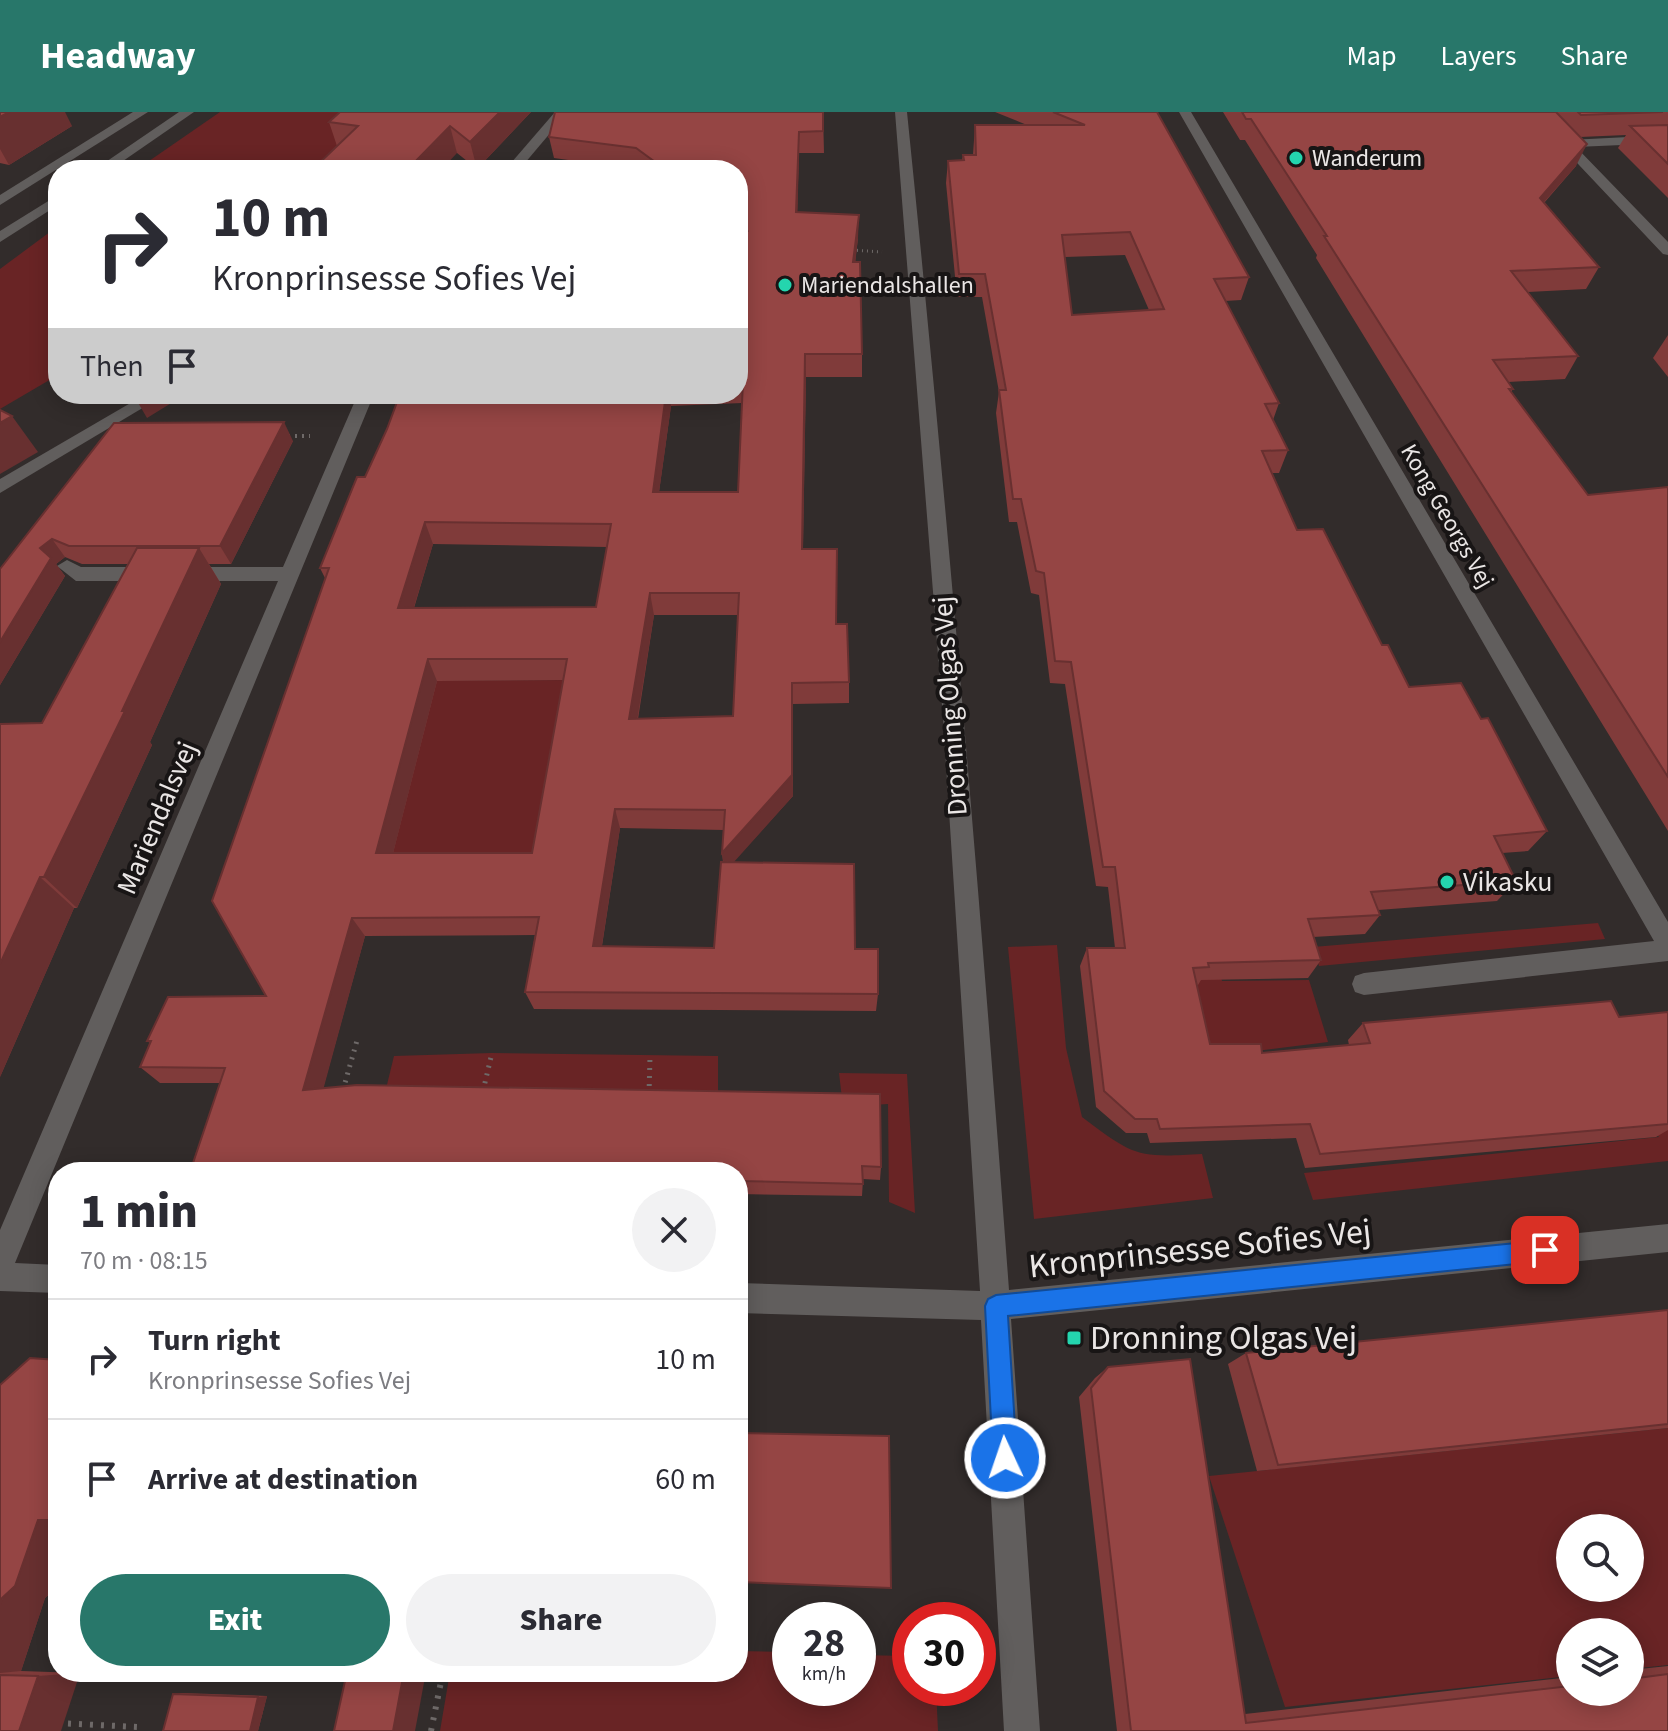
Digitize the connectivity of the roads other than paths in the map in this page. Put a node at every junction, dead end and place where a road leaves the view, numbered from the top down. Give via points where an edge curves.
1 (142, 112) edge
2 (188, 112) edge
3 (562, 112) edge
4 (901, 112) edge
5 (1185, 112) edge
6 (1535, 112) edge
7 (1668, 139) edge
8 (1564, 144) junction
9 (65, 160) edge
10 (116, 160) edge
11 (521, 160) edge
12 (48, 171) edge
13 (0, 187) edge
14 (16, 191) junction
15 (0, 201) edge
16 (48, 206) edge
17 (0, 238) edge
18 (1668, 251) edge
19 (141, 404) edge
20 (362, 404) edge
21 (0, 487) edge
22 (67, 566) edge
23 (292, 574) junction
24 (1668, 944) edge
25 (1668, 950) edge
26 (1364, 984) dead end
27 (1668, 1238) edge
28 (0, 1264) edge
29 (0, 1277) edge
30 (48, 1279) edge
31 (748, 1298) edge
32 (996, 1306) junction
33 (1022, 1731) edge

1 - 9 street
2 - 10 street
3 - 11 street
4 - 32 street, Dronning Olgas Vej
5 - 24 street, Kong Georgs Vej
6 - 8 street
7 - 8 street
8 - 18 street
12 - 14 street
13 - 14 street
14 - 15 street
16 - 17 street
19 - 21 street
20 - 23 street, Mariendalsvej
22 - 23 street via 76,574
23 - 28 street, Mariendalsvej
25 - 26 street
27 - 32 street, Kronprinsesse Sofies Vej
29 - 30 street
31 - 32 street, Kronprinsesse Sofies Vej
32 - 33 street, Dronning Olgas Vej

